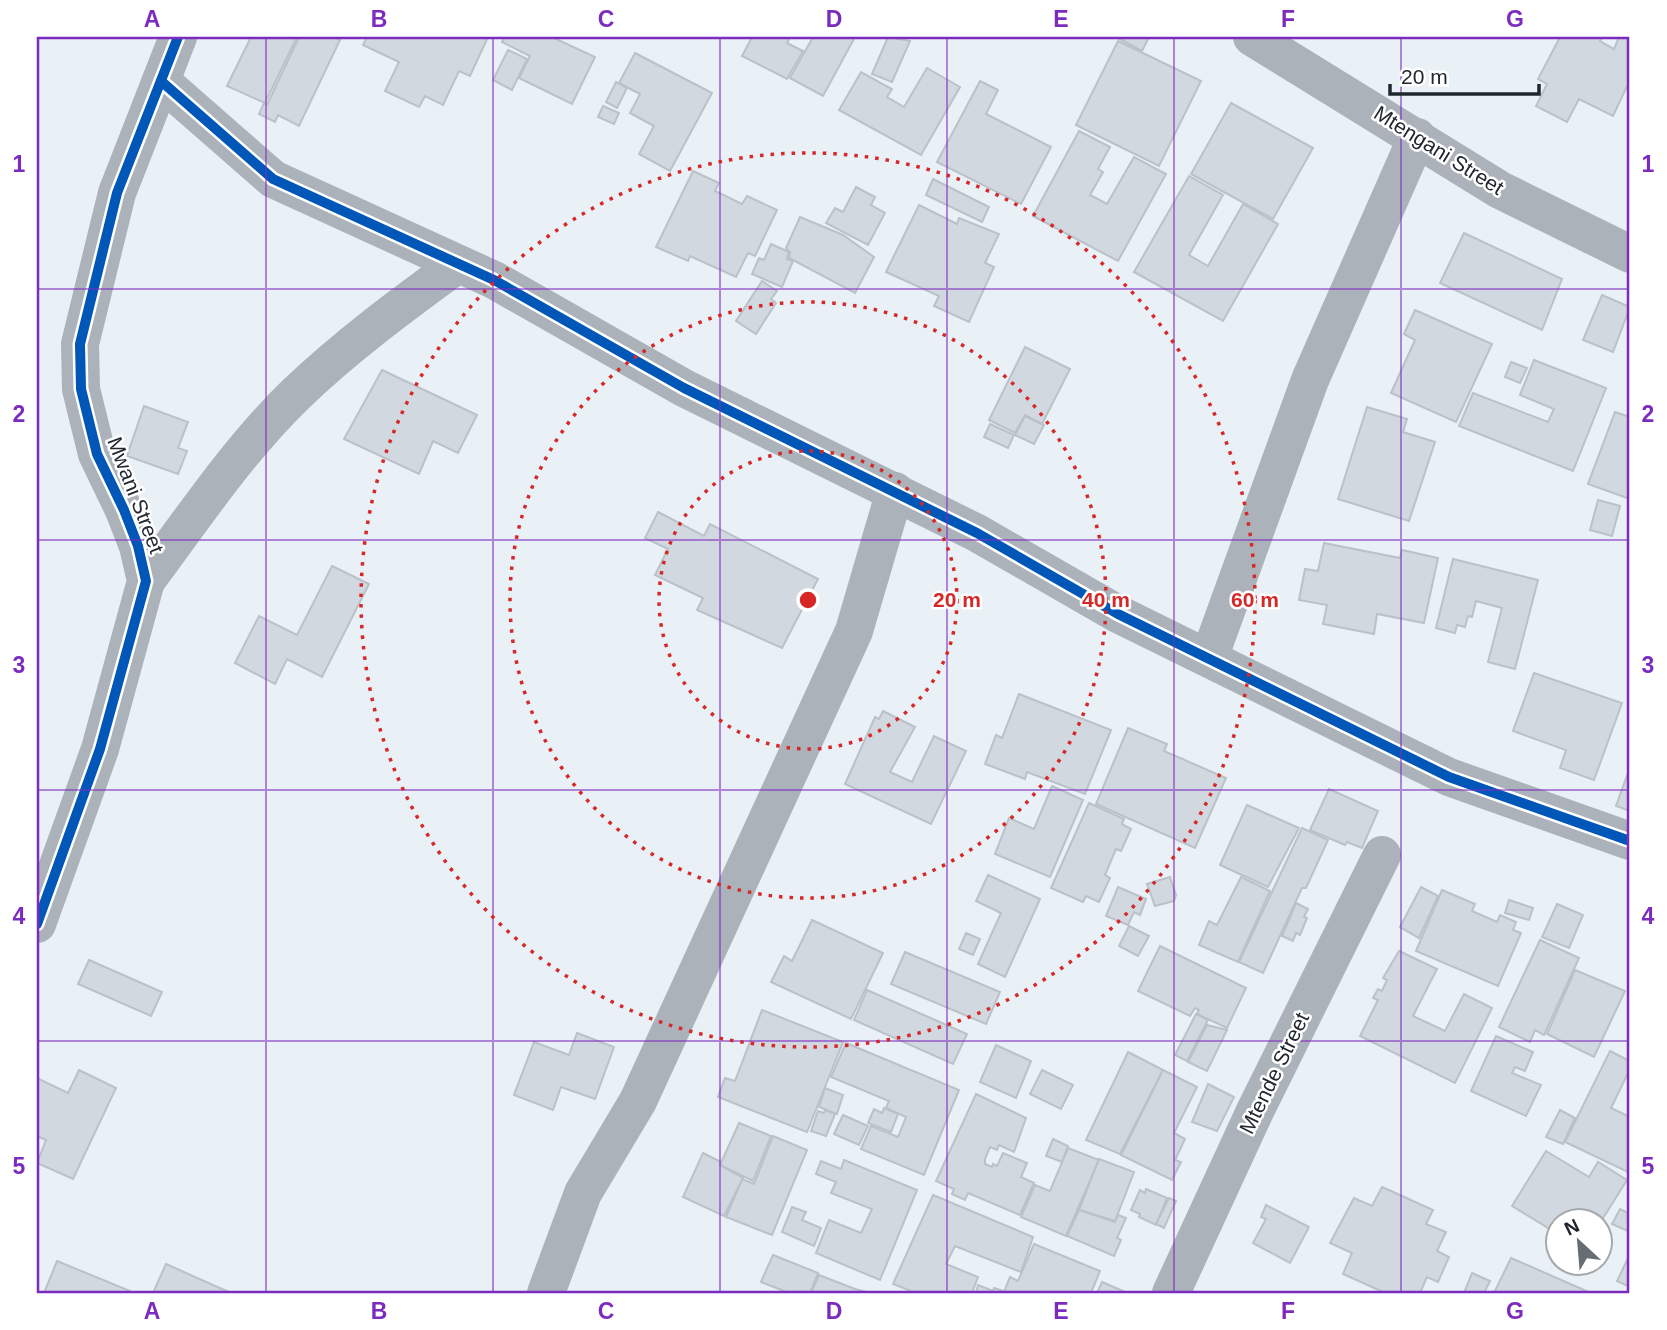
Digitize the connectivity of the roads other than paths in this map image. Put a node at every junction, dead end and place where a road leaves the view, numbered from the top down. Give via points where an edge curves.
1 (178, 37) edge
2 (1252, 37) edge
3 (160, 81) junction
4 (1417, 137) junction
5 (1630, 254) edge
6 (458, 264) junction
7 (895, 491) junction
8 (146, 581) junction
9 (1209, 658) junction
10 (1630, 841) edge
11 (1382, 855) dead end
12 (37, 924) edge
13 (545, 1293) edge
14 (1171, 1293) edge

1 - 3 street, Mwani Street
2 - 4 street, Mtengani Street
3 - 6 street via 273,179
3 - 8 street, Mwani Street via 117,192 80,344 80,389 97,454 138,546
4 - 5 street, Mtengani Street via 1500,190
4 - 9 street via 1310,380
6 - 7 street via 684,388
6 - 8 street via 381,320 295,395
7 - 9 street via 1118,614
7 - 13 street via 854,631 638,1101 583,1193
8 - 12 street, Mwani Street via 100,749
9 - 10 street via 1449,777
11 - 14 street, Mtende Street

